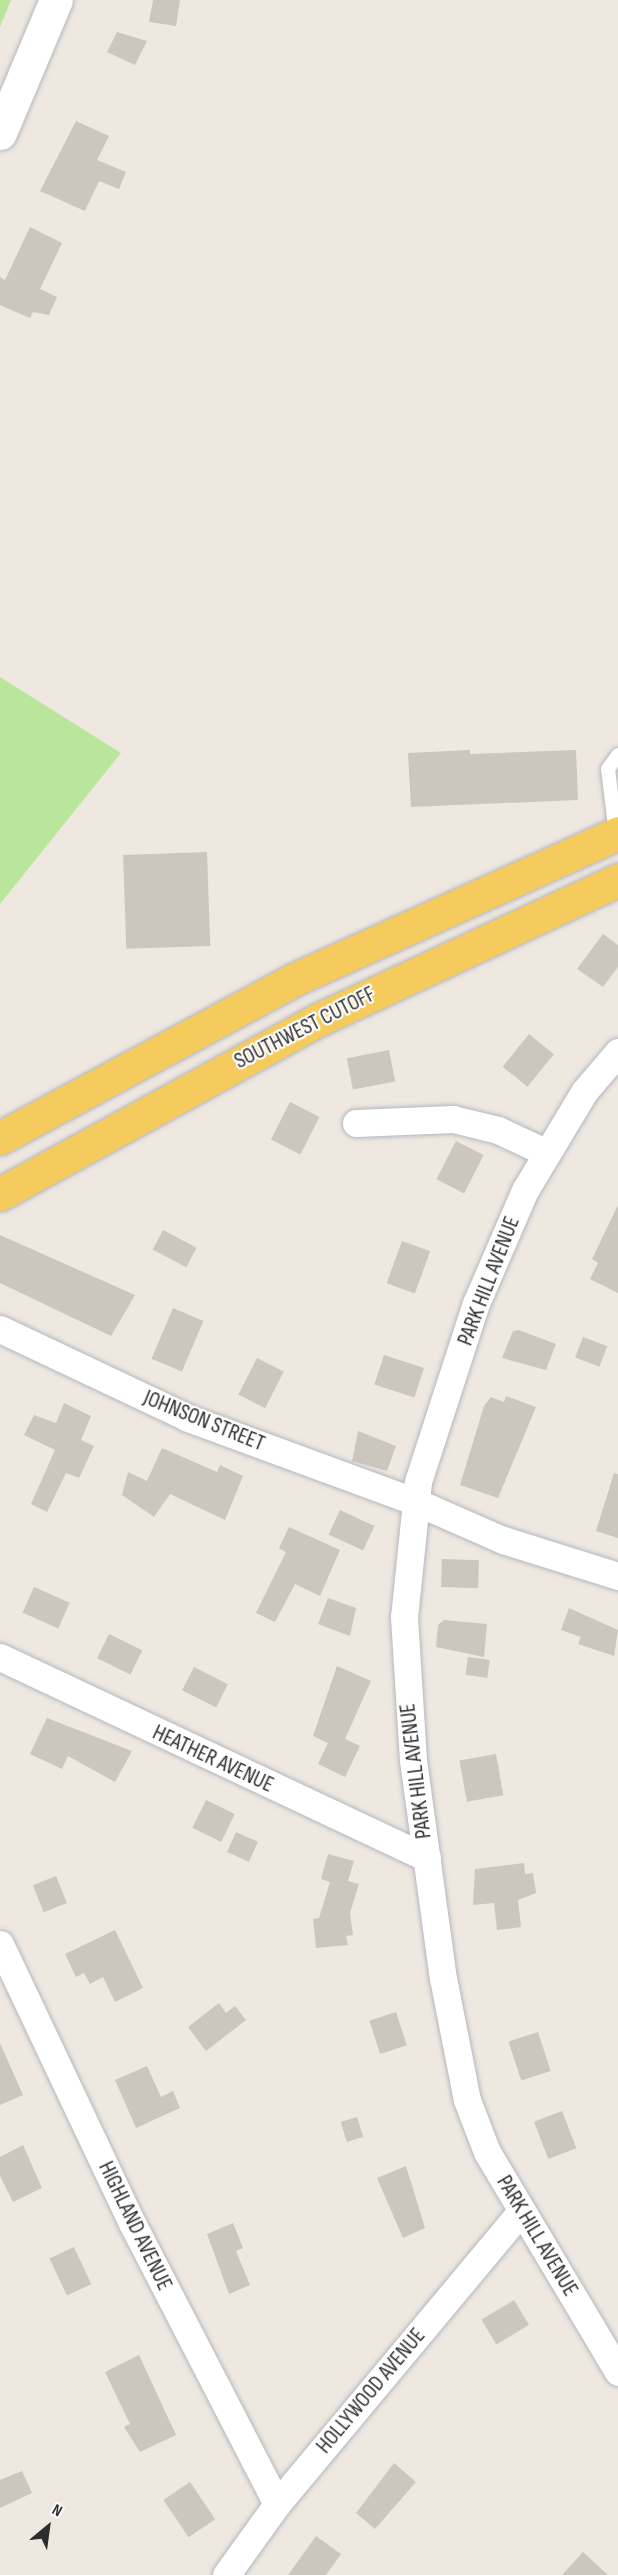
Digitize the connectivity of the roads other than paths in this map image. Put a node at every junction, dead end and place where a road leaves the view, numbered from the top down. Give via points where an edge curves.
1 (56, 0) edge
2 (0, 133) edge
3 (618, 755) edge
4 (617, 834) edge
5 (618, 880) edge
6 (233, 1011) junction
7 (258, 1052) junction
8 (618, 1052) edge
9 (356, 1123) dead end
10 (0, 1138) edge
11 (547, 1153) junction
12 (0, 1194) edge
13 (0, 1329) edge
14 (414, 1501) junction
15 (618, 1576) edge
16 (0, 1657) edge
17 (427, 1858) junction
18 (0, 1944) edge
19 (521, 2211) junction
20 (618, 2372) edge
21 (277, 2504) junction
22 (226, 2575) edge

1 - 2 main road
3 - 4 lane via 608,769
4 - 6 main road, SOUTHWEST CUTOFF via 394,931
5 - 7 main road, SOUTHWEST CUTOFF via 558,904
6 - 7 main road
6 - 10 main road, SOUTHWEST CUTOFF
7 - 12 main road, SOUTHWEST CUTOFF
8 - 11 street, PARK HILL AVENUE via 584,1092
9 - 11 street via 453,1119 498,1130
11 - 14 street, PARK HILL AVENUE via 476,1303
13 - 14 street, JOHNSON STREET via 188,1418
14 - 15 street, JOHNSON STREET via 503,1540
14 - 17 street, PARK HILL AVENUE via 404,1648
16 - 17 street, HEATHER AVENUE
17 - 19 street, PARK HILL AVENUE via 442,1978 467,2100 488,2152
18 - 21 street, HIGHLAND AVENUE via 132,2223
19 - 20 street, PARK HILL AVENUE
19 - 21 street, HOLLYWOOD AVENUE
21 - 22 street, HOLLYWOOD AVENUE

